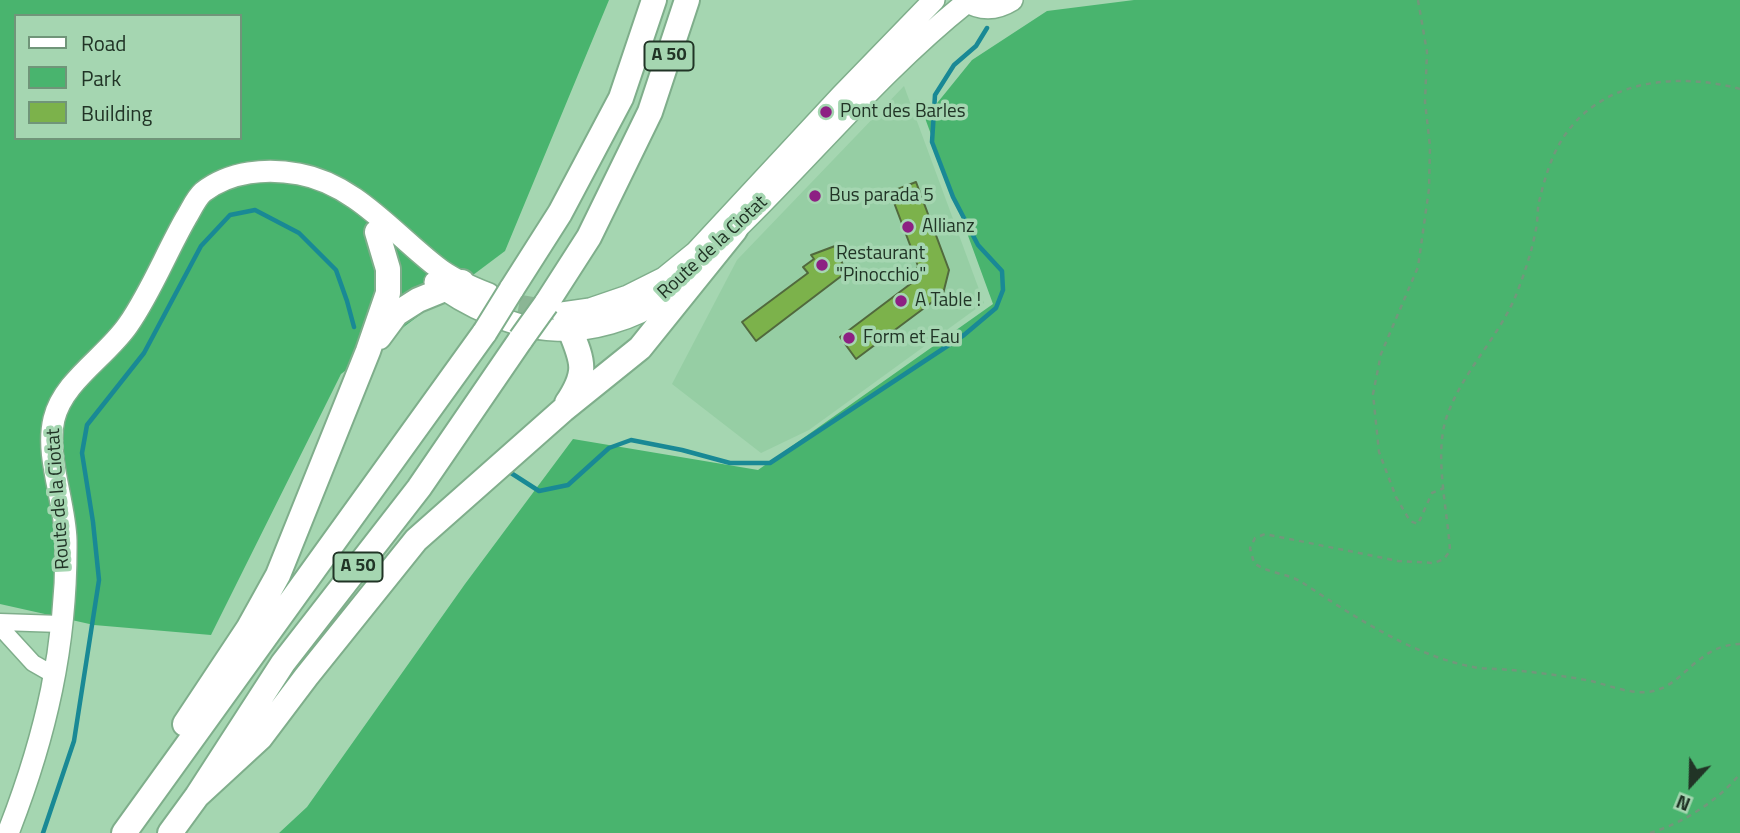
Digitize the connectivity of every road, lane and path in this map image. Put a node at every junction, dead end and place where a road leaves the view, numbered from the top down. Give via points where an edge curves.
1 (654, 0) edge
2 (687, 0) edge
3 (934, 0) edge
4 (1012, 0) edge
5 (1418, 0) edge
6 (965, 1) edge
7 (1740, 89) edge
8 (844, 105) junction
9 (349, 196) junction
10 (735, 230) junction
11 (377, 232) junction
12 (453, 286) junction
13 (492, 297) junction
14 (558, 319) junction
15 (369, 351) junction
16 (563, 410) junction
17 (1444, 488) junction
18 (61, 624) junction
19 (0, 625) edge
20 (1740, 644) edge
21 (54, 675) junction
22 (171, 769) junction
23 (1740, 774) edge
24 (197, 796) junction
25 (8, 833) edge
26 (124, 833) edge
27 (170, 833) edge
28 (1650, 833) edge

1 - 13 highway, A 50 via 621,98 560,213
2 - 14 highway, A 50 via 650,112 589,237
3 - 8 main road, Route de la Ciotat
4 - 6 main road via 991,8
5 - 17 path via 1427,52 1429,189 1419,267 1381,354 1373,394 1379,452 1410,521 1418,524 1432,493
6 - 8 main road, Route de la Ciotat
7 - 17 path via 1677,80 1647,83 1605,98 1584,113 1563,138 1538,205 1529,261 1515,298 1445,421
8 - 10 main road, Route de la Ciotat
8 - 14 main road, Route de la Ciotat via 664,278 628,296
9 - 11 main road, Route de la Ciotat
9 - 12 main road, Route de la Ciotat via 385,221
9 - 18 main road, Route de la Ciotat via 302,174 271,170 217,182 200,195 127,326 67,391 51,433 65,528
10 - 14 main road, Route de la Ciotat via 661,300 628,317
10 - 16 highway via 640,348
11 - 12 main road, Route de la Ciotat
11 - 15 highway via 388,269 388,293
12 - 13 main road, Route de la Ciotat
12 - 15 highway via 396,314
13 - 14 main road, Route de la Ciotat, bridge via 508,320
13 - 22 highway, A 50, bridge via 485,332
14 - 16 highway via 581,354 581,382
14 - 24 highway, A 50, bridge via 521,339 419,488 283,663
15 - 22 highway via 278,575 178,736
16 - 24 highway via 416,540 260,738
17 - 20 path via 1450,551 1434,563 1398,561 1265,534 1252,542 1250,555 1262,569 1294,578 1393,638 1479,668 1645,692 1666,686 1719,647
18 - 19 lane
18 - 21 main road, Route de la Ciotat
19 - 21 lane via 33,663
21 - 25 main road, Route de la Ciotat via 41,740
22 - 26 highway, A 50
23 - 28 path via 1711,802
24 - 27 highway, A 50

